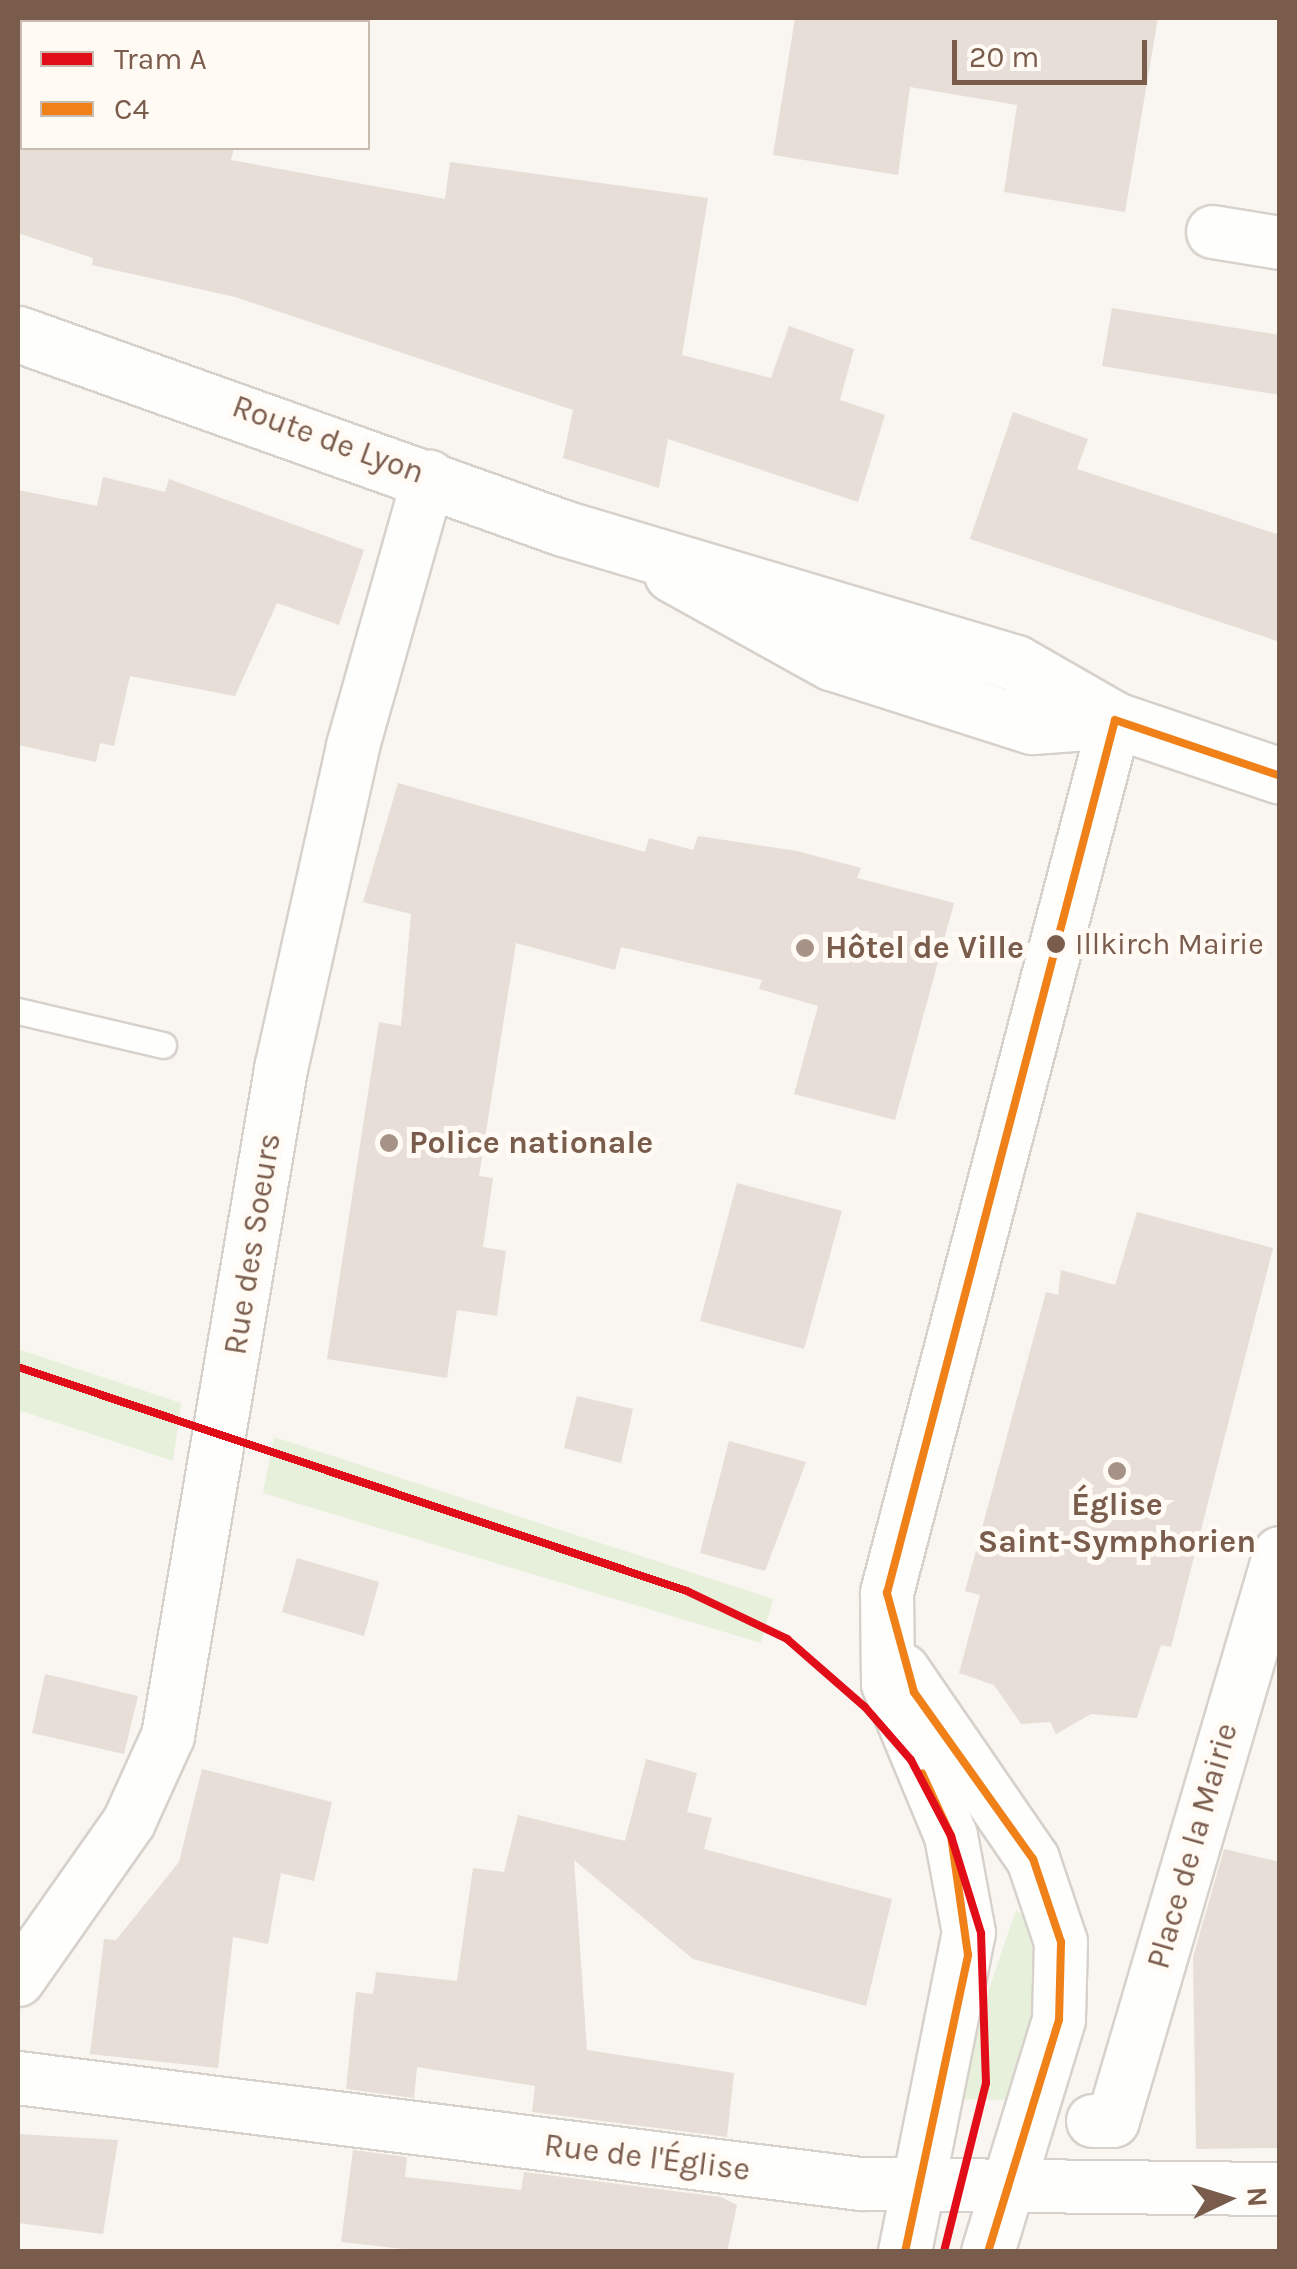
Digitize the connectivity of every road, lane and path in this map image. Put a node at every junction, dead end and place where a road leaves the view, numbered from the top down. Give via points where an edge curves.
1 (1213, 232) dead end
2 (1280, 242) edge
3 (18, 334) edge
4 (429, 477) junction
5 (1115, 720) junction
6 (1280, 776) edge
7 (18, 1012) edge
8 (162, 1045) dead end
9 (1280, 1553) edge
10 (887, 1593) junction
11 (18, 1980) edge
12 (18, 2078) edge
13 (1093, 2121) dead end
14 (916, 2186) junction
15 (1010, 2190) junction
16 (1280, 2190) edge
17 (905, 2252) edge
18 (988, 2252) edge

1 - 2 street
3 - 4 main road, Route de Lyon
4 - 5 main road, Route de Lyon via 638,551 1016,663
4 - 11 street, Rue des Soeurs via 353,746 281,1069 168,1736 128,1822
5 - 6 main road, Route de Lyon
5 - 10 street
7 - 8 lane
9 - 13 street, Place de la Mairie via 1112,2121
10 - 14 street via 888,1684 951,1836 968,1933
10 - 15 street via 914,1692 1033,1859 1061,1942 1058,2020
12 - 14 street, Rue de l'Église
14 - 15 street, Rue de l'Église
14 - 17 street
15 - 16 street, Rue de l'Église
15 - 18 street

